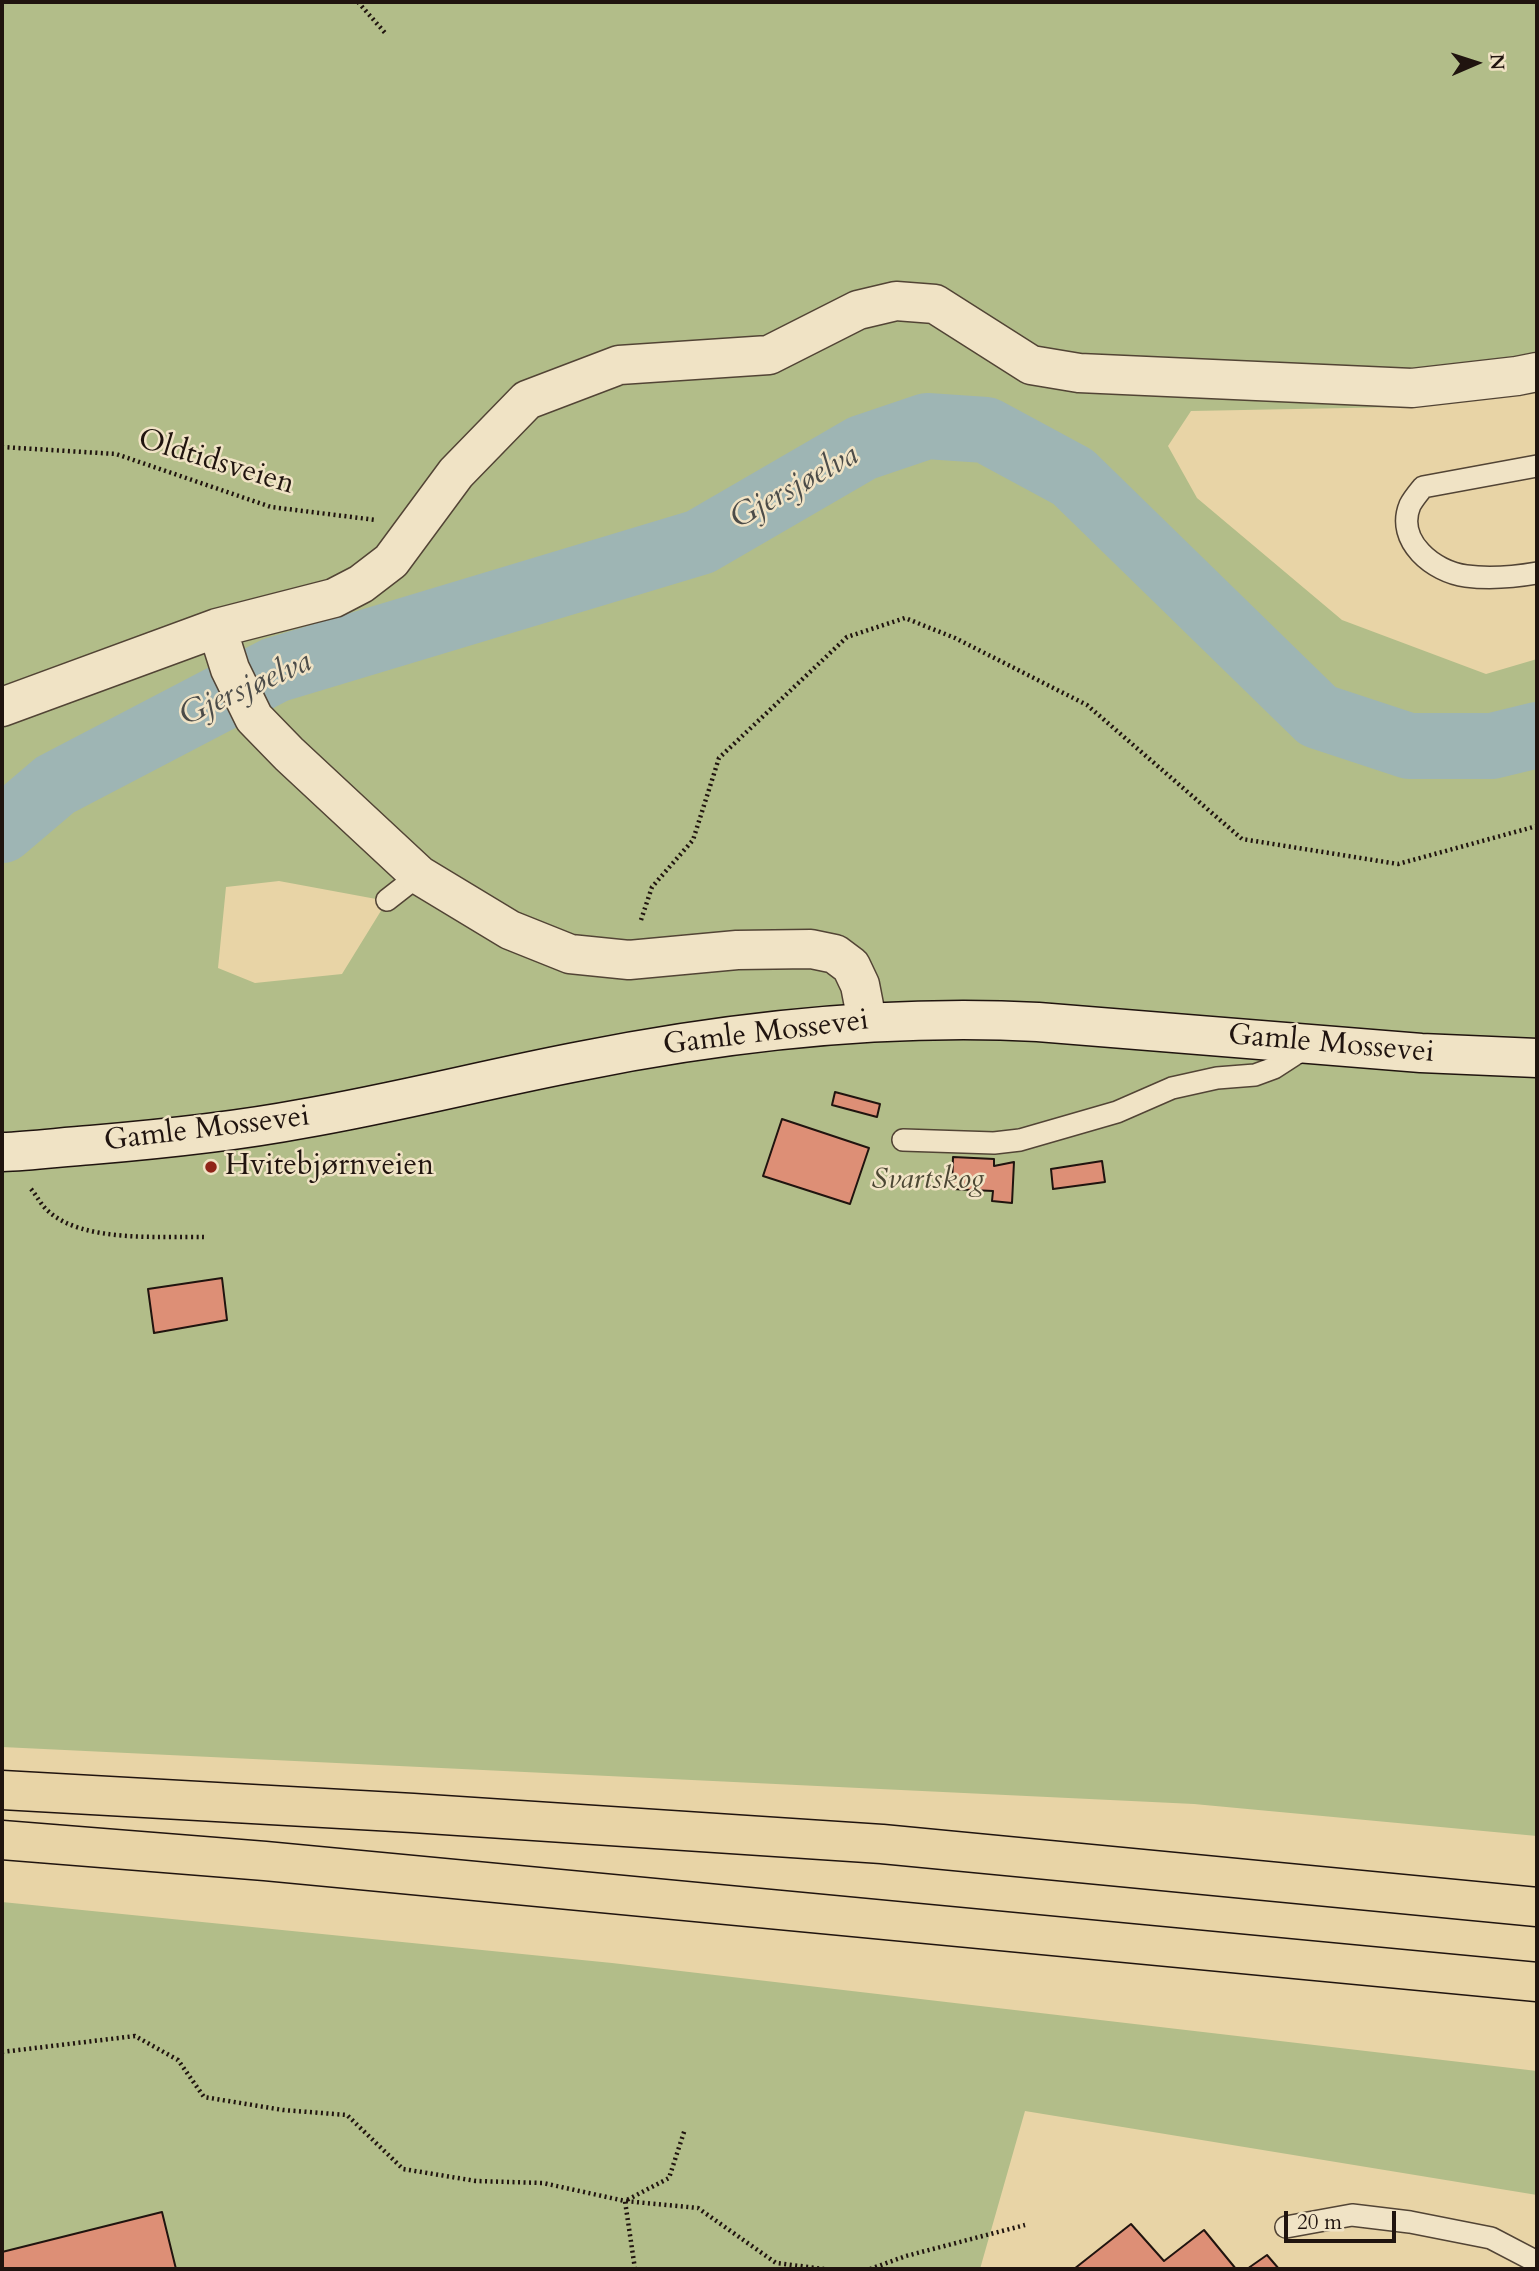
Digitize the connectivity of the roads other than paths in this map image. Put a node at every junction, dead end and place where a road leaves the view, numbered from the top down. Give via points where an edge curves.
1 (1537, 372) edge
2 (1537, 466) edge
3 (1537, 573) edge
4 (217, 628) junction
5 (2, 708) edge
6 (419, 875) junction
7 (387, 900) dead end
8 (867, 1021) junction
9 (1310, 1045) junction
10 (1537, 1058) edge
11 (903, 1140) dead end
12 (6, 1152) edge
13 (2, 1790) edge
14 (2, 1840) edge
15 (1537, 1907) edge
16 (1532, 1983) edge
17 (1286, 2227) dead end
18 (1537, 2262) edge

1 - 4 street via 1412,388 1079,373 1031,365 935,304 896,301 858,310 769,355 619,365 527,400 456,473 391,561 361,584 334,598
2 - 3 lane via 1423,487 1410,506 1408,529 1415,549 1434,564 1464,576
4 - 5 street
4 - 6 street via 230,669 254,718
6 - 7 lane
6 - 8 street via 510,930 570,954 629,960 737,950 811,949 835,954 851,966
8 - 9 street, Gamle Mossevei via 1038,1022
8 - 12 street, Gamle Mossevei via 656,1047 248,1128
9 - 10 street, Gamle Mossevei
9 - 11 lane via 1255,1075 1172,1088 1117,1112 1020,1140
13 - 15 highway via 882,1843
14 - 16 highway via 265,1861
17 - 18 lane via 1352,2215 1410,2222 1491,2238

